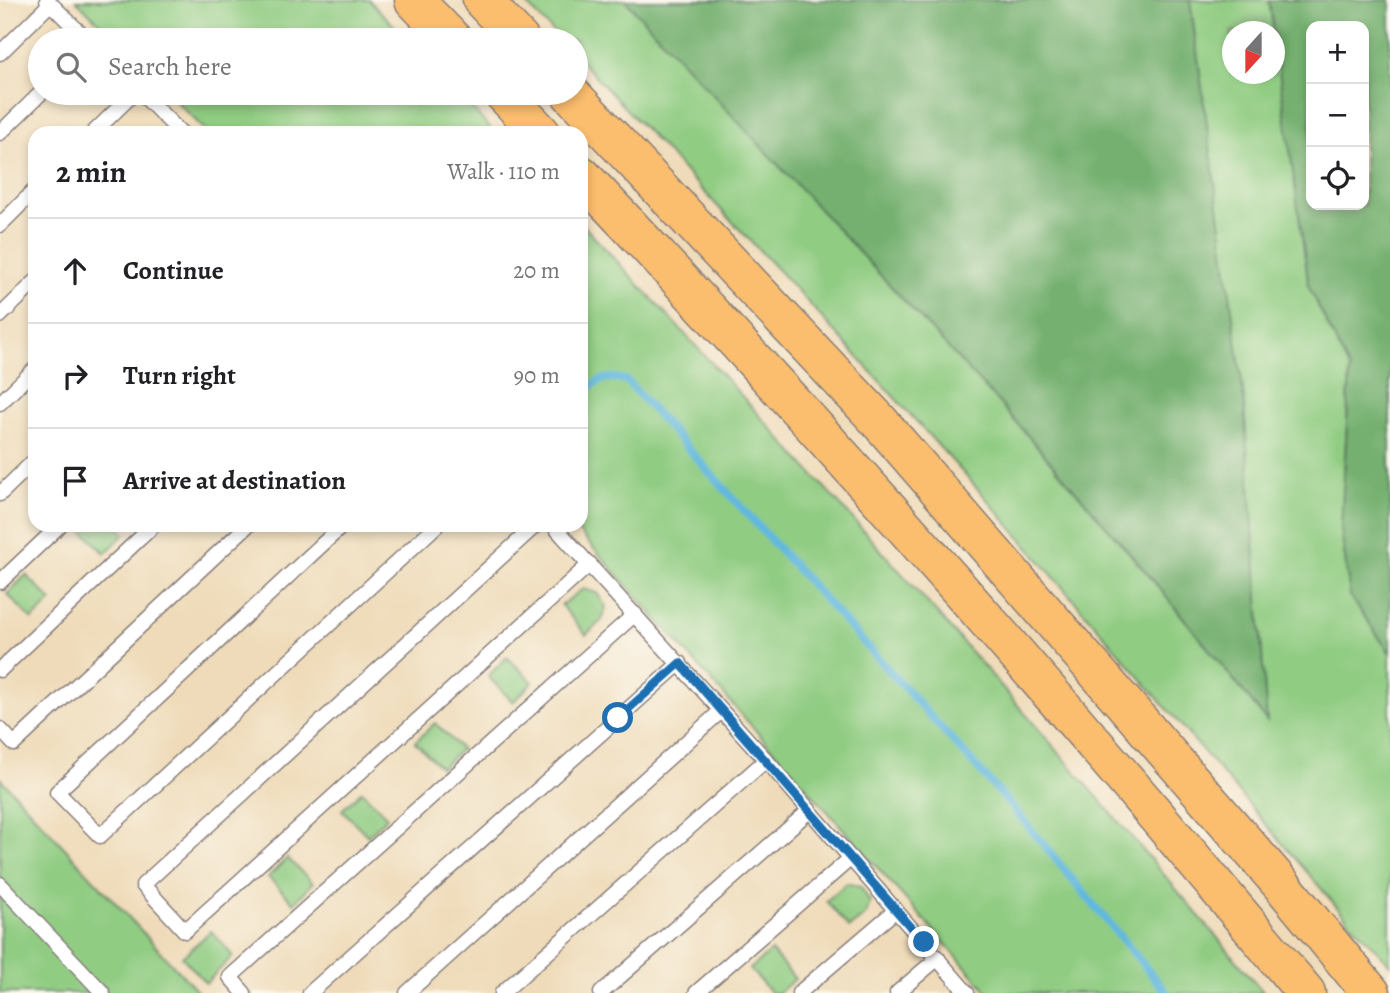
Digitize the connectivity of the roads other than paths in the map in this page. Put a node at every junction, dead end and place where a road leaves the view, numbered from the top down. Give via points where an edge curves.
1 (414, 0) edge
2 (482, 0) edge
3 (49, 2) edge
4 (75, 28) edge
5 (441, 28) edge
6 (509, 28) edge
7 (0, 52) edge
8 (29, 105) edge
9 (122, 105) edge
10 (153, 105) edge
11 (514, 105) edge
12 (581, 105) edge
13 (100, 126) edge
14 (174, 126) edge
15 (534, 126) edge
16 (0, 133) edge
17 (588, 182) edge
18 (28, 197) edge
19 (0, 225) edge
20 (28, 289) edge
21 (0, 316) edge
22 (28, 376) edge
23 (0, 403) edge
24 (28, 467) edge
25 (0, 494) edge
26 (53, 532) edge
27 (147, 532) edge
28 (241, 532) edge
29 (336, 532) edge
30 (430, 532) edge
31 (528, 532) edge
32 (560, 532) edge
33 (590, 564) junction
34 (0, 582) edge
35 (635, 614) junction
36 (680, 663) junction
37 (0, 670) edge
38 (721, 710) junction
39 (0, 729) edge
40 (766, 760) junction
41 (809, 811) junction
42 (851, 858) junction
43 (0, 884) edge
44 (1281, 884) junction
45 (896, 910) junction
46 (938, 958) junction
47 (1390, 980) edge
48 (103, 993) edge
49 (244, 993) edge
50 (310, 993) edge
51 (407, 993) edge
52 (502, 993) edge
53 (601, 993) edge
54 (696, 993) edge
55 (799, 993) edge
56 (897, 993) edge
57 (967, 993) edge
58 (1306, 993) edge
59 (1371, 993) edge

1 - 5 highway
2 - 6 highway
3 - 4 lane
3 - 7 lane
8 - 16 lane
9 - 13 lane
10 - 14 lane
11 - 15 highway
12 - 44 highway via 878,419
17 - 58 highway via 904,523
18 - 19 lane
20 - 21 lane
22 - 23 lane
24 - 25 lane
26 - 34 lane
27 - 37 lane
28 - 39 lane via 14,744
29 - 30 lane via 57,792 100,836
31 - 33 lane via 143,885 185,931
32 - 33 lane
33 - 35 lane
35 - 36 lane
35 - 49 lane via 230,977
36 - 38 lane
36 - 50 lane
38 - 40 lane
38 - 51 lane
40 - 41 lane
40 - 52 lane
41 - 42 lane
41 - 53 lane
42 - 45 lane
42 - 54 lane
43 - 48 lane
44 - 47 highway via 1339,921
44 - 59 highway
45 - 46 lane
45 - 55 lane
46 - 56 lane
46 - 57 lane

